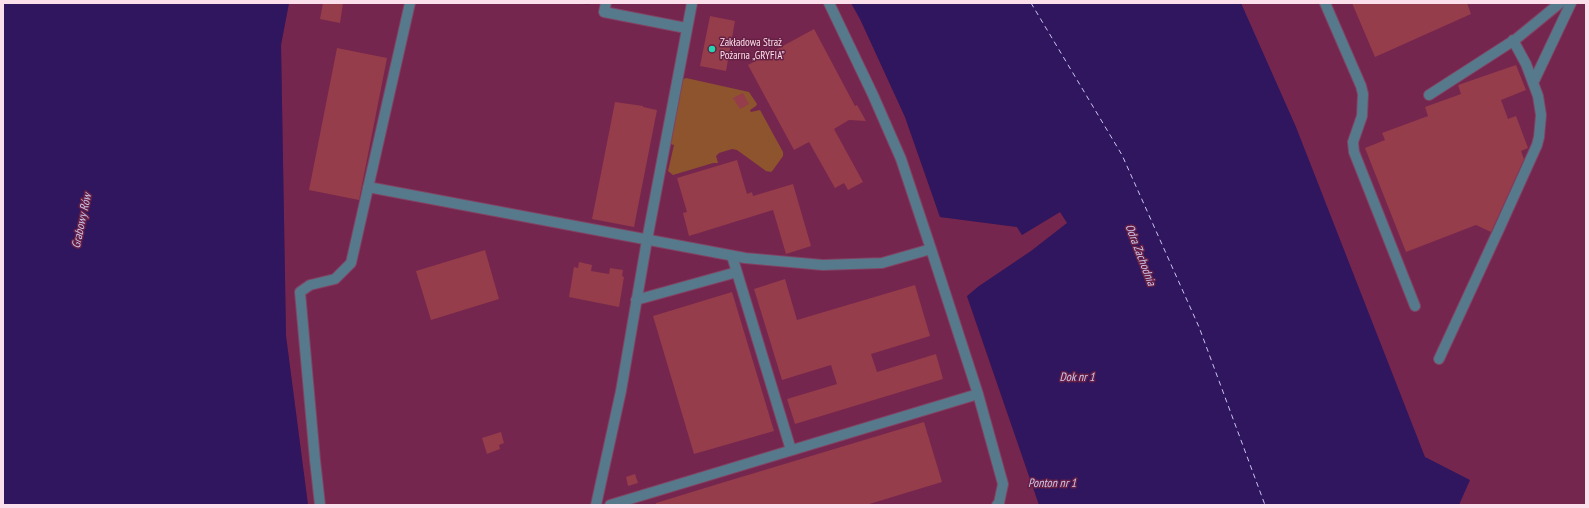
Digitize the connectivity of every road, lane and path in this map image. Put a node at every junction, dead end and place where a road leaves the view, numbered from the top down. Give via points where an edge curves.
1 (410, 3) edge
2 (606, 3) edge
3 (692, 3) edge
4 (829, 3) edge
5 (1324, 3) edge
6 (1560, 3) edge
7 (1570, 3) edge
8 (686, 28) junction
9 (1513, 40) junction
10 (1534, 81) junction
11 (1428, 95) dead end
12 (368, 187) junction
13 (647, 240) junction
14 (931, 249) junction
15 (732, 256) junction
16 (737, 272) junction
17 (636, 300) junction
18 (1415, 306) dead end
19 (1439, 359) dead end
20 (978, 394) junction
21 (791, 450) junction
22 (320, 505) edge
23 (596, 505) edge
24 (610, 505) edge
25 (997, 505) edge

1 - 12 lane
2 - 8 lane via 604,12
3 - 8 lane
4 - 14 lane via 874,95 901,159
5 - 18 lane via 1363,94 1362,116 1353,142 1354,152
6 - 9 lane
7 - 10 lane
8 - 13 lane
9 - 10 lane
9 - 11 lane
10 - 19 lane via 1540,108 1537,145
12 - 13 lane
12 - 22 lane via 351,263 334,279 310,285 300,292
13 - 15 lane
13 - 17 lane
14 - 15 lane via 882,263 823,265
14 - 20 lane
15 - 16 lane
16 - 17 lane
16 - 21 lane
17 - 23 lane via 621,391
20 - 21 lane
20 - 25 lane via 1003,484
21 - 24 lane

